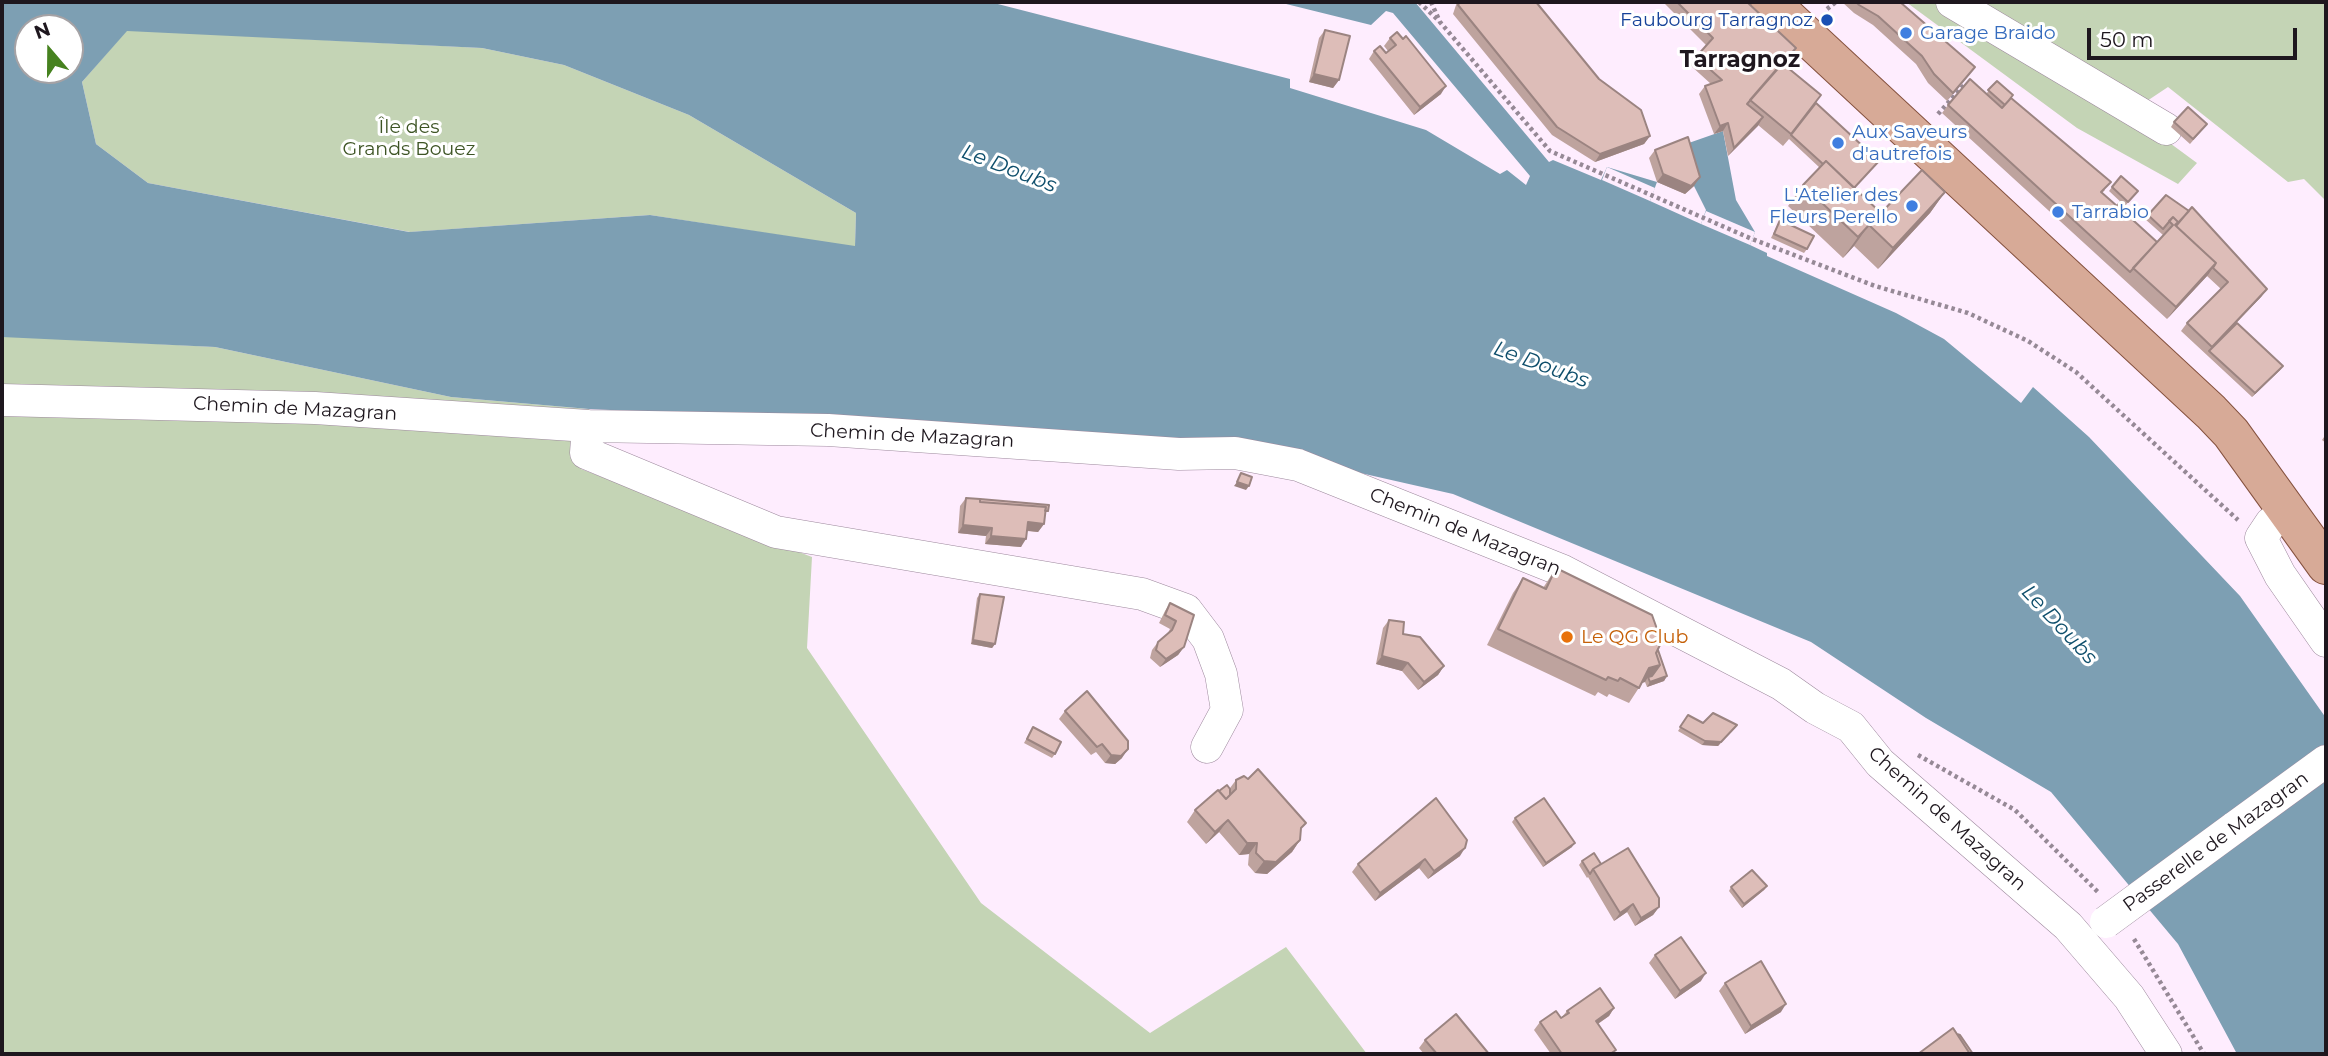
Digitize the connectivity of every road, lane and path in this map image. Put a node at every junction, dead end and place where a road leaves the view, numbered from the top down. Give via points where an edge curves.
1 (1419, 2) edge
2 (1431, 2) edge
3 (1770, 2) edge
4 (1836, 2) edge
5 (1952, 2) edge
6 (1828, 10) dead end
7 (1440, 22) junction
8 (1966, 83) edge
9 (1939, 113) dead end
10 (2166, 128) dead end
11 (2, 400) edge
12 (588, 426) junction
13 (2289, 510) junction
14 (2261, 538) junction
15 (2326, 565) edge
16 (2326, 641) edge
17 (1207, 747) dead end
18 (1916, 753) dead end
19 (2326, 761) edge
20 (2105, 923) junction
21 (2166, 1054) edge
22 (2204, 1054) edge

1 - 7 path
2 - 7 path
3 - 13 main road via 2211,412
4 - 6 path
5 - 10 street
7 - 14 path via 1550,151 1752,239 1875,286 1968,313 2028,341 2076,372
8 - 9 path
11 - 12 street, Chemin de Mazagran via 315,408
12 - 17 street via 586,453 776,532 1142,594 1186,610 1208,639 1221,674 1227,710
12 - 20 street, Chemin de Mazagran via 828,430 1179,454 1236,453 1298,465 1561,570 1781,684 1851,727 1880,763
13 - 14 street via 2271,523
13 - 15 main road
14 - 16 street via 2280,575
18 - 20 path via 2015,810
19 - 20 street, Passerelle de Mazagran, bridge
20 - 21 street, Chemin de Mazagran via 2129,997
20 - 22 path

